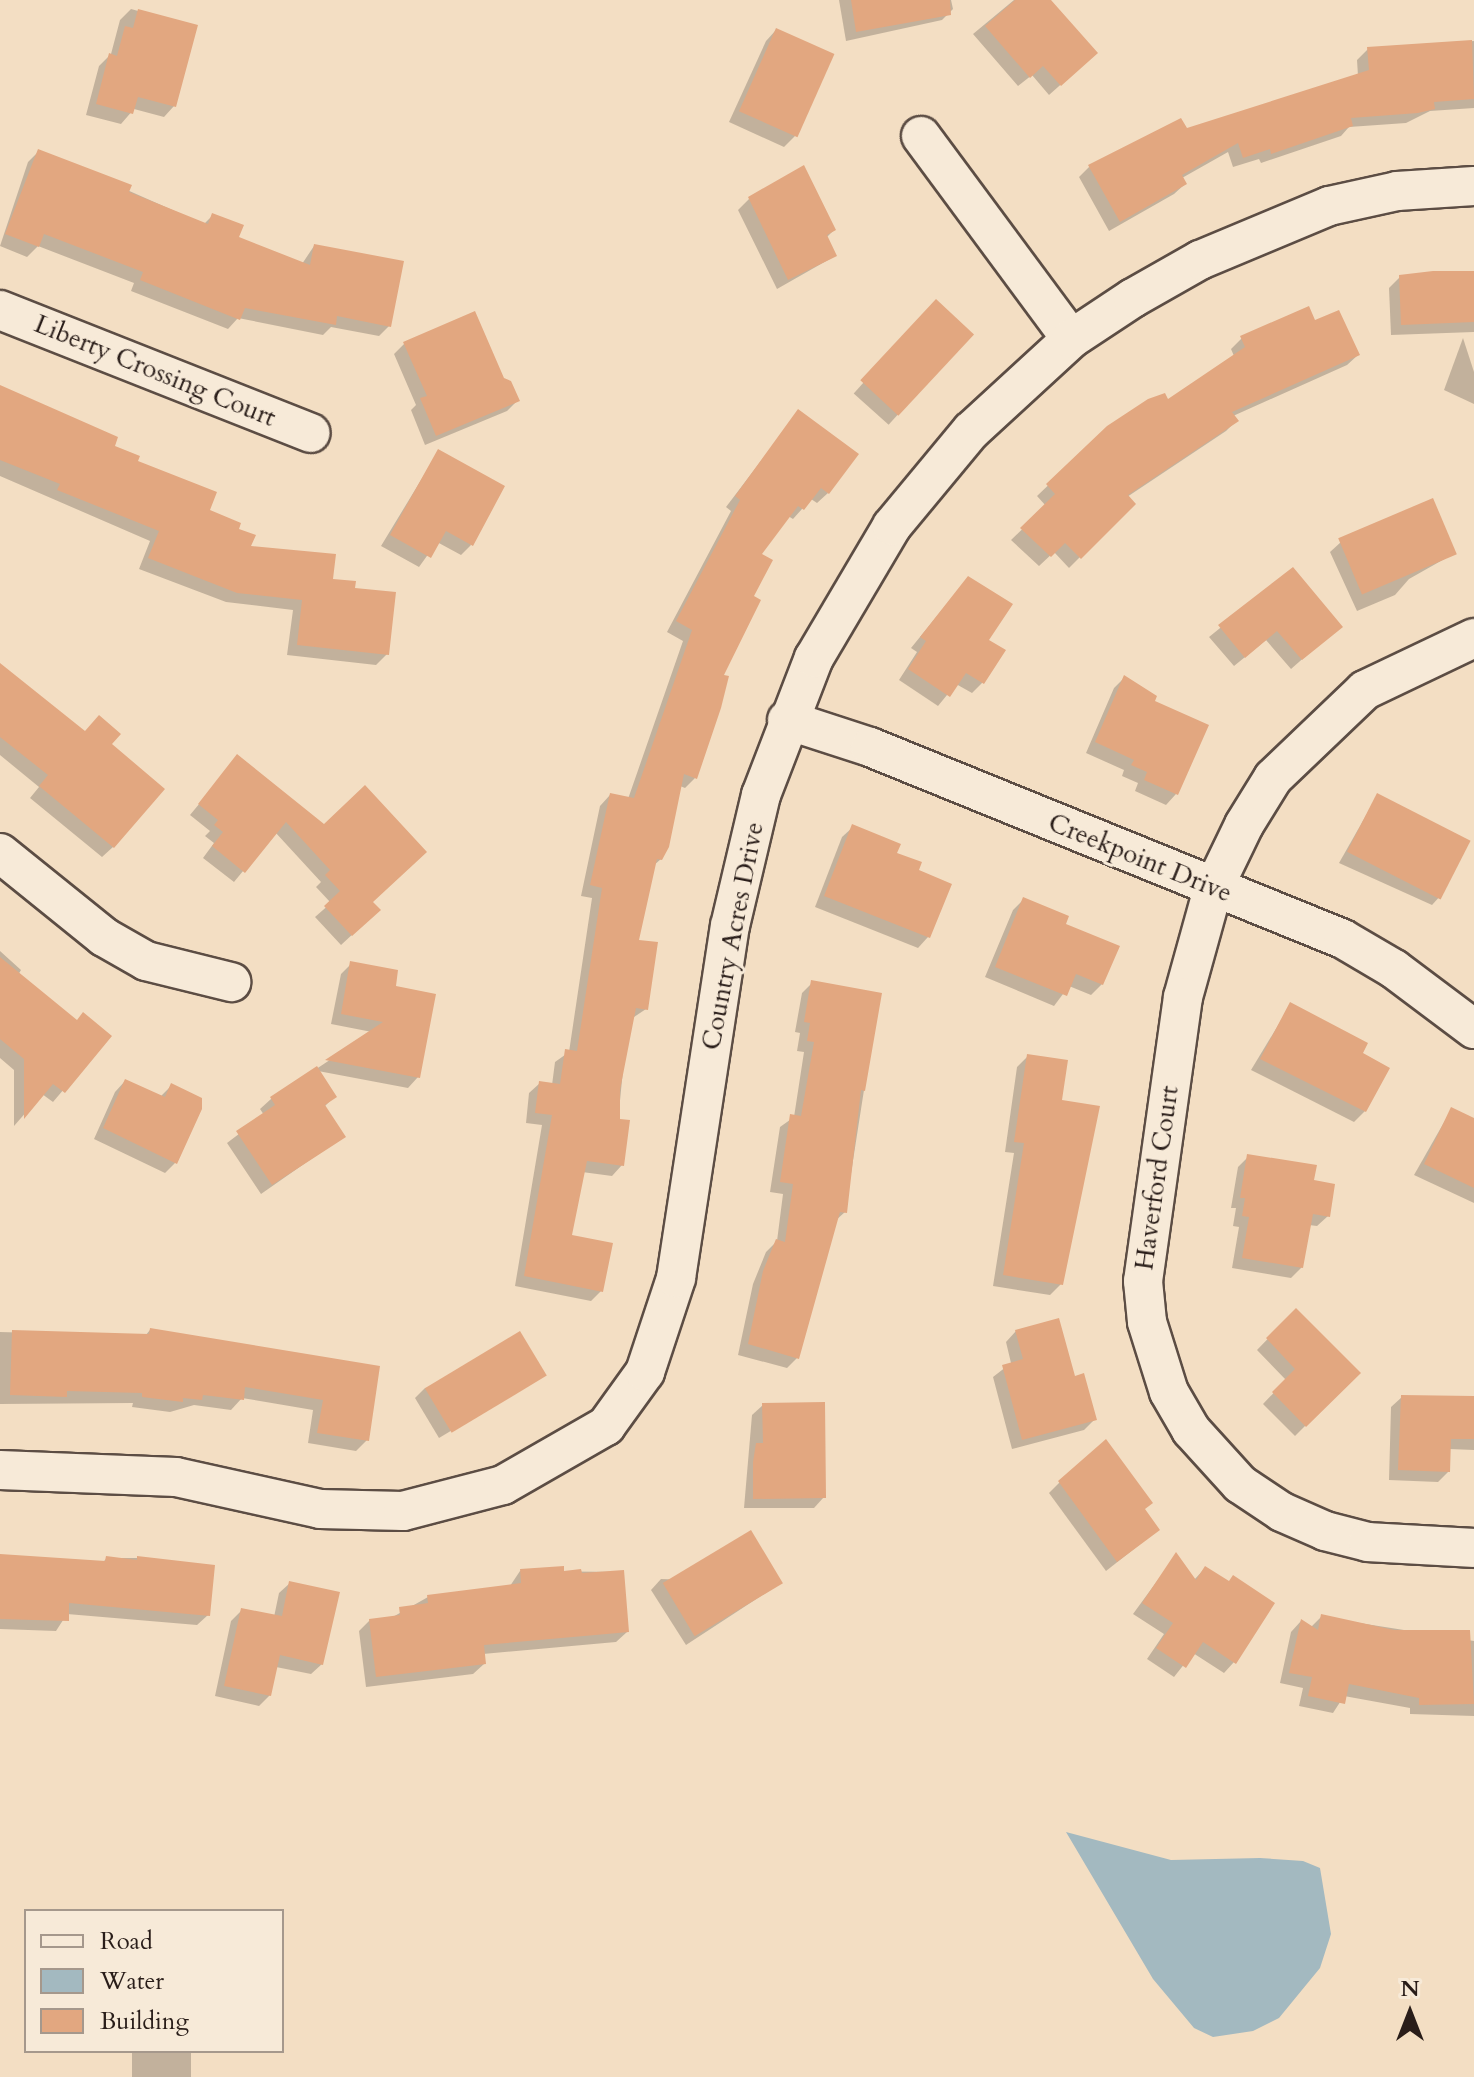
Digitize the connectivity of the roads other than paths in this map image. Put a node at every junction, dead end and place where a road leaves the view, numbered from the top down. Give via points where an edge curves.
1 (921, 136) dead end
2 (1474, 186) edge
3 (0, 310) edge
4 (1071, 339) junction
5 (310, 433) dead end
6 (1474, 638) edge
7 (787, 720) junction
8 (0, 853) edge
9 (1213, 889) junction
10 (231, 982) dead end
11 (1474, 1029) edge
12 (0, 1470) edge
13 (1474, 1548) edge

1 - 4 street
2 - 4 street, Country Acres Drive via 1383,194 1266,229 1200,260
3 - 5 street, Liberty Crossing Court
4 - 7 street, Country Acres Drive via 971,431 892,526 850,590
6 - 9 street, Haverford Court via 1365,690 1319,729 1273,778
7 - 9 street, Creekpoint Drive via 870,747
7 - 12 street, Country Acres Drive via 761,795 730,926 676,1278 645,1372 606,1426 503,1485 403,1511 320,1509 176,1477
8 - 10 street via 104,937 146,961
9 - 11 street, Creekpoint Drive via 1343,939 1394,969
9 - 13 street, Haverford Court via 1183,997 1146,1242 1147,1322 1169,1392 1218,1463 1282,1512 1368,1542

